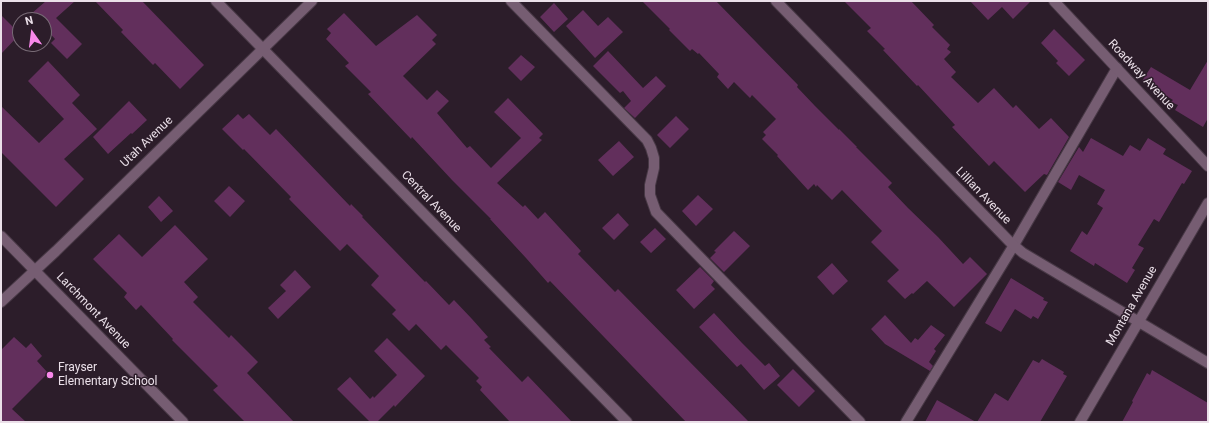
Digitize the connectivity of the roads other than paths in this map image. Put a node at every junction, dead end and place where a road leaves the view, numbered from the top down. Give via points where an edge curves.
1 (216, 1) edge
2 (312, 1) edge
3 (511, 1) edge
4 (776, 1) edge
5 (1054, 1) edge
6 (262, 49) junction
7 (1117, 68) junction
8 (1208, 166) edge
9 (1208, 202) edge
10 (1, 236) edge
11 (1014, 245) junction
12 (34, 270) junction
13 (1, 302) edge
14 (1138, 321) junction
15 (1208, 363) edge
16 (183, 422) edge
17 (627, 422) edge
18 (860, 422) edge
19 (906, 422) edge
20 (1080, 422) edge

1 - 6 street, Central Avenue
2 - 6 street, Utah Avenue
3 - 18 street via 647,140 654,158 650,195 656,212
4 - 11 street, Lillian Avenue
5 - 7 street, Roadway Avenue
6 - 12 street, Utah Avenue
6 - 17 street, Central Avenue
7 - 8 street, Roadway Avenue
7 - 11 street
9 - 14 street, Montana Avenue
10 - 12 street, Larchmont Avenue
11 - 14 street, Lillian Avenue via 1023,253
11 - 19 street
12 - 13 street, Utah Avenue
12 - 16 street, Larchmont Avenue
14 - 15 street, Lillian Avenue
14 - 20 street, Montana Avenue

